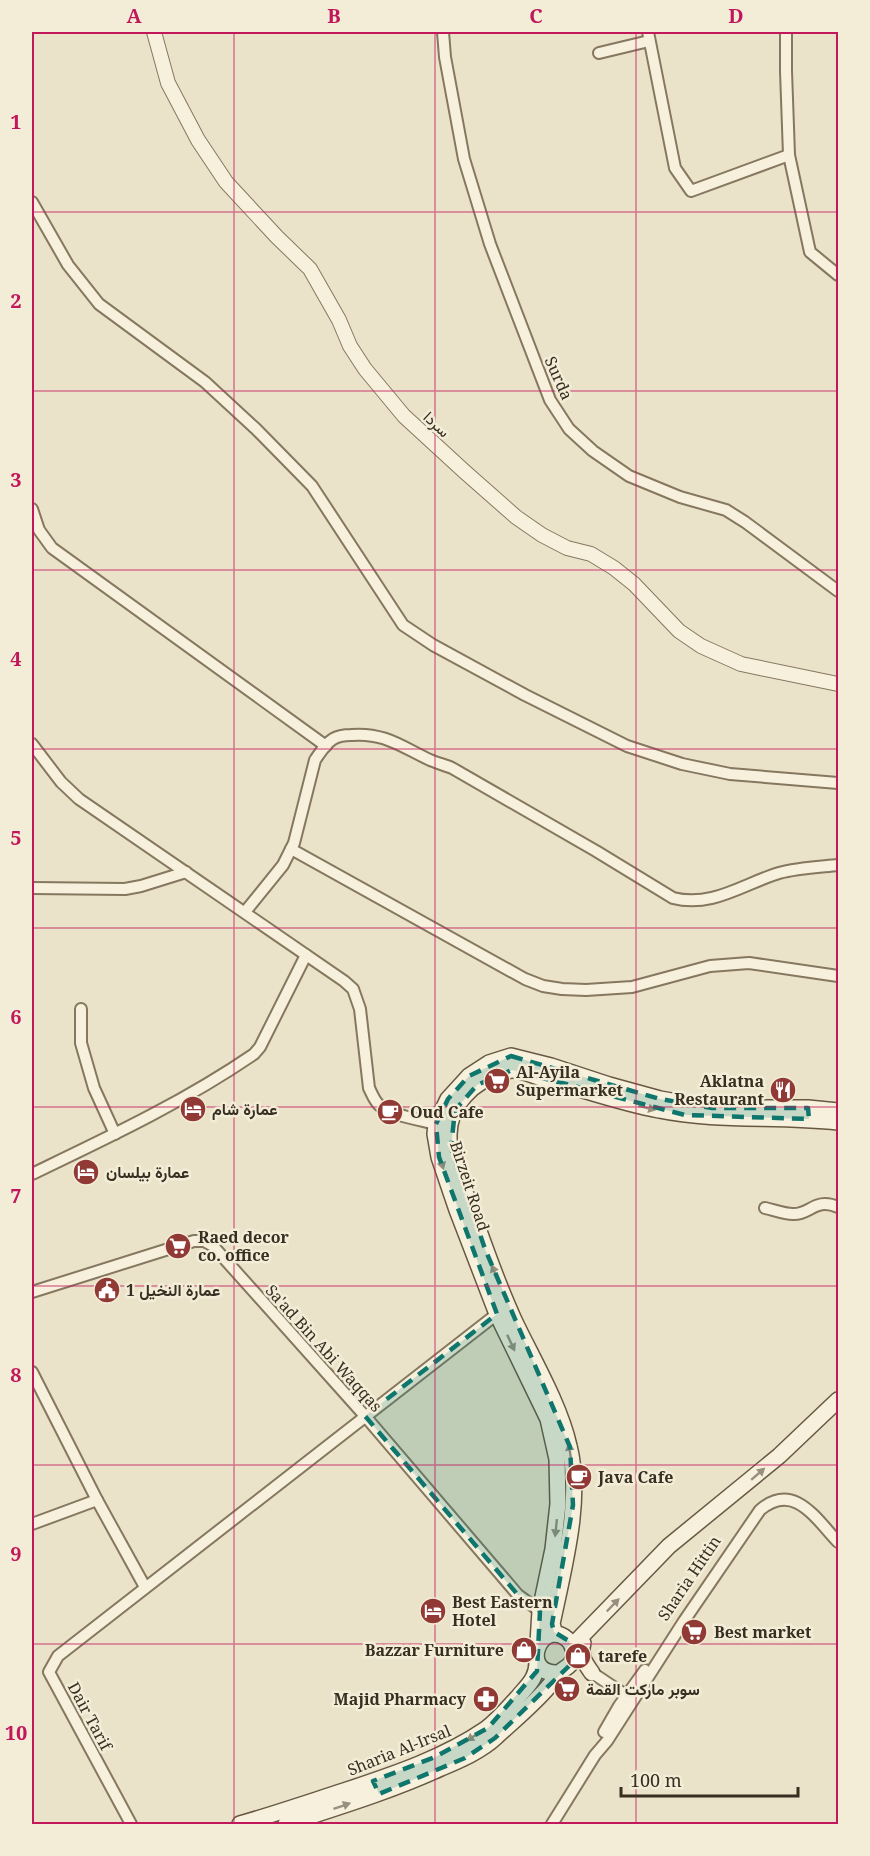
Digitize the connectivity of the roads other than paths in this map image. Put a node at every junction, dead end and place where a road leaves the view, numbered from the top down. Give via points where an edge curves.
1 (154, 32) edge
2 (443, 32) edge
3 (786, 32) edge
4 (649, 36) edge
5 (599, 53) dead end
6 (789, 155) junction
7 (32, 202) edge
8 (838, 275) edge
9 (32, 509) edge
10 (838, 591) edge
11 (838, 684) edge
12 (32, 744) edge
13 (326, 746) junction
14 (838, 783) edge
15 (291, 849) junction
16 (838, 866) edge
17 (186, 872) junction
18 (32, 888) edge
19 (244, 912) junction
20 (306, 955) junction
21 (838, 976) edge
22 (81, 1010) dead end
23 (838, 1111) edge
24 (809, 1113) junction
25 (838, 1122) edge
26 (443, 1126) junction
27 (115, 1134) junction
28 (32, 1174) edge
29 (765, 1208) dead end
30 (838, 1208) edge
31 (32, 1292) edge
32 (497, 1314) junction
33 (32, 1372) edge
34 (838, 1400) edge
35 (365, 1416) junction
36 (97, 1500) junction
37 (32, 1524) edge
38 (838, 1537) edge
39 (145, 1587) junction
40 (540, 1611) junction
41 (594, 1624) junction
42 (555, 1634) junction
43 (538, 1643) junction
44 (572, 1653) junction
45 (537, 1662) junction
46 (559, 1672) junction
47 (592, 1673) junction
48 (630, 1697) junction
49 (376, 1788) junction
50 (289, 1819) edge
51 (131, 1824) edge
52 (240, 1824) edge
53 (552, 1824) edge

1 - 11 street, سردا via 168,84 198,140 226,182 310,269 350,346 404,416 516,517 542,535 567,548 591,554 614,568 679,631 701,646 741,664
2 - 10 street, Surda via 464,159 490,244 550,400 569,429 629,476 726,510 746,522
3 - 6 street
4 - 5 street
4 - 6 street via 675,168 691,191
6 - 8 street via 810,252
7 - 14 street via 68,265 99,304 205,382 312,486 403,625 525,695 627,746 730,774
9 - 13 street via 44,540 52,548
12 - 17 street via 79,799
13 - 15 street via 315,760
13 - 16 street via 344,735 360,734 398,742 452,768 673,898 688,902 708,900 780,873
15 - 19 street via 283,865
15 - 21 street via 543,986 586,990 632,987 710,966 749,963
17 - 18 street via 125,889
17 - 19 street
19 - 20 street
20 - 26 street via 352,990 360,1009 369,1088 380,1106
20 - 27 street via 254,1054
22 - 27 street via 81,1043 94,1088
23 - 24 main road
24 - 25 main road
24 - 26 main road via 685,1115 512,1070 484,1079
26 -> 32 main road, Birzeit Road via 435,1134 439,1157
42 -> 26 main road via 552,1624 573,1505 570,1447 485,1249
27 - 28 street
29 - 30 street via 795,1215 830,1203
31 - 35 street, Sa'ad Bin Abi Waqqas via 204,1241 213,1246
32 - 35 street
32 -> 40 main road, Birzeit Road via 548,1419 557,1459 553,1549
33 - 36 street
41 -> 34 main road via 669,1546 764,1469
35 - 39 street
35 - 40 street, Sa'ad Bin Abi Waqqas via 518,1595
36 - 37 street
36 - 39 street
38 - 48 street, Sharia Hittin via 786,1495 771,1494 761,1501
39 - 51 street, Dair Tarif via 58,1656 49,1672
40 - 43 main road, Birzeit Road
41 - 44 main road
41 - 47 main road via 581,1650
42 - 43 main road
42 - 44 main road via 565,1638
43 - 45 main road
44 - 46 main road via 565,1670
44 - 47 street
45 - 46 main road via 546,1671
45 -> 49 main road, Sharia Al-Irsal via 533,1680 488,1728
46 - 49 main road, Sharia Al-Irsal via 549,1687 495,1738 465,1758 413,1782
47 - 48 street
48 - 53 street, Sharia Hittin via 600,1739 596,1755
49 - 50 main road, Sharia Al-Irsal
50 - 52 main road, Sharia Al-Irsal

